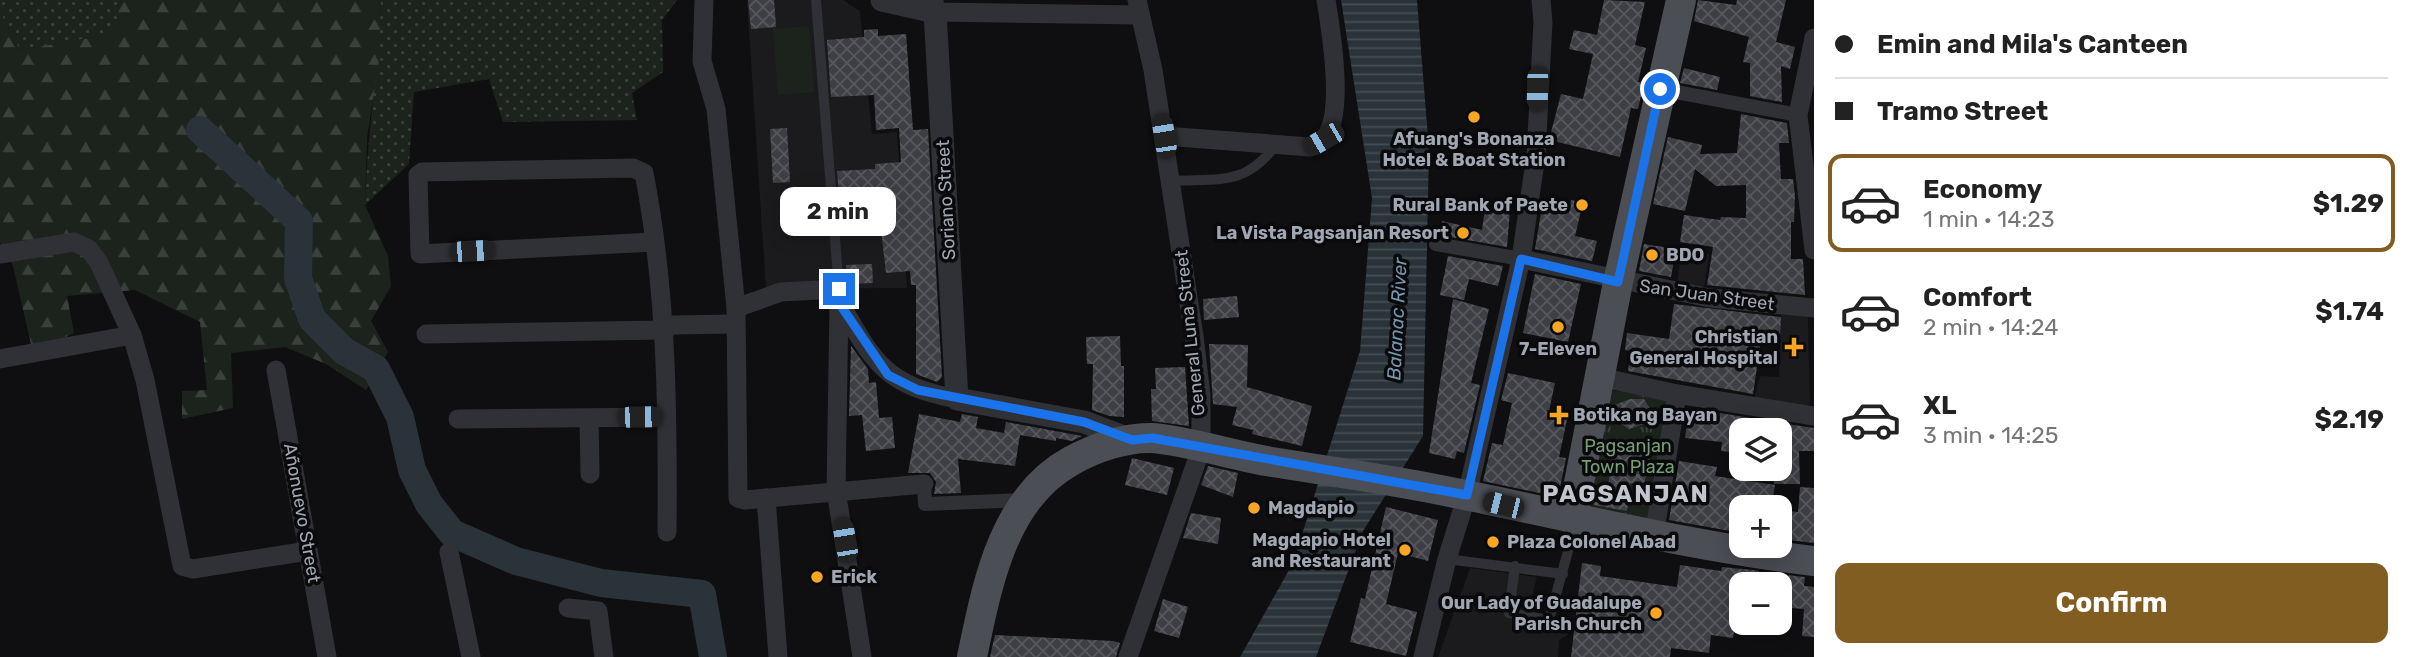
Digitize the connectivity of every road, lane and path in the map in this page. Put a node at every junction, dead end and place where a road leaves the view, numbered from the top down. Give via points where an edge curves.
1 (704, 0) edge
2 (816, 0) edge
3 (882, 0) edge
4 (1326, 0) edge
5 (1541, 0) edge
6 (1681, 0) edge
7 (934, 6) edge
8 (1139, 7) edge
9 (1814, 38) edge
10 (1660, 89) junction
11 (1798, 115) junction
12 (1164, 136) junction
13 (1275, 146) junction
14 (1171, 181) junction
15 (654, 242) junction
16 (1436, 244) dead end
17 (1814, 250) edge
18 (0, 254) edge
19 (1521, 259) junction
20 (1618, 282) junction
21 (839, 296) junction
22 (1814, 308) edge
23 (735, 316) junction
24 (664, 330) junction
25 (426, 334) dead end
26 (132, 335) junction
27 (0, 359) edge
28 (276, 370) dead end
29 (1600, 377) junction
30 (1676, 394) junction
31 (957, 399) junction
32 (1814, 416) edge
33 (666, 417) junction
34 (589, 418) junction
35 (458, 419) dead end
36 (1132, 440) junction
37 (1201, 449) junction
38 (590, 474) dead end
39 (924, 484) joint
40 (836, 490) junction
41 (1461, 494) junction
42 (766, 498) junction
43 (1024, 500) junction
44 (1574, 519) junction
45 (667, 532) dead end
46 (1654, 536) junction
47 (309, 551) junction
48 (449, 552) dead end
49 (1447, 559) junction
50 (1814, 561) edge
51 (1515, 566) junction
52 (1563, 574) junction
53 (568, 608) dead end
54 (327, 657) edge
55 (471, 657) edge
56 (604, 657) edge
57 (778, 657) edge
58 (862, 657) edge
59 (972, 657) edge
60 (1128, 657) edge
61 (1423, 657) edge

1 - 23 street via 702,61 716,109
2 - 21 lane
3 - 7 street
4 - 13 street via 1336,85 1332,120 1324,139 1310,148
5 - 19 street via 1536,155
6 - 10 main road
7 - 8 street
7 - 31 street, Soriano Street
8 - 12 street, General Luna Street
9 - 11 street
10 - 11 street
10 - 20 main road
11 - 17 street
12 - 13 street
12 - 14 street, General Luna Street
13 - 14 lane via 1261,165 1243,176
14 - 37 street, General Luna Street via 1201,395
15 - 15 street via 644,173 639,170 418,175 420,254
15 - 24 street
16 - 19 street, San Juan Street
18 - 26 street via 74,242 89,249
19 - 20 street, San Juan Street
19 - 41 street
20 - 22 street, San Juan Street via 1710,299
20 - 29 main road
21 - 23 street via 781,292
21 - 31 street via 888,375 918,390
21 - 40 street
23 - 24 street
23 - 42 street via 737,494 741,499
24 - 25 street
24 - 33 street
26 - 27 street
26 - 47 street via 182,566 192,569
28 - 47 street, Añonuevo Street
29 - 30 street
29 - 44 main road
30 - 32 street
30 - 46 street
31 - 36 street via 1084,422
33 - 34 street
33 - 45 street
34 - 35 street
34 - 38 street
36 - 37 main road via 1152,438
36 - 43 main road via 1072,460
37 - 41 main road
37 - 60 street, General Luna Street
39 - 40 street
39 - 43 street via 925,504
40 - 42 street
40 - 58 street
41 - 44 main road
41 - 49 street
42 - 57 street
43 - 59 main road via 996,559
44 - 46 main road
44 - 52 lane
46 - 50 main road
47 - 54 street, Añonuevo Street
48 - 55 street
49 - 51 lane
49 - 61 street
51 - 52 lane
51 - 52 lane via 1510,613 1549,620
53 - 56 street via 598,611

